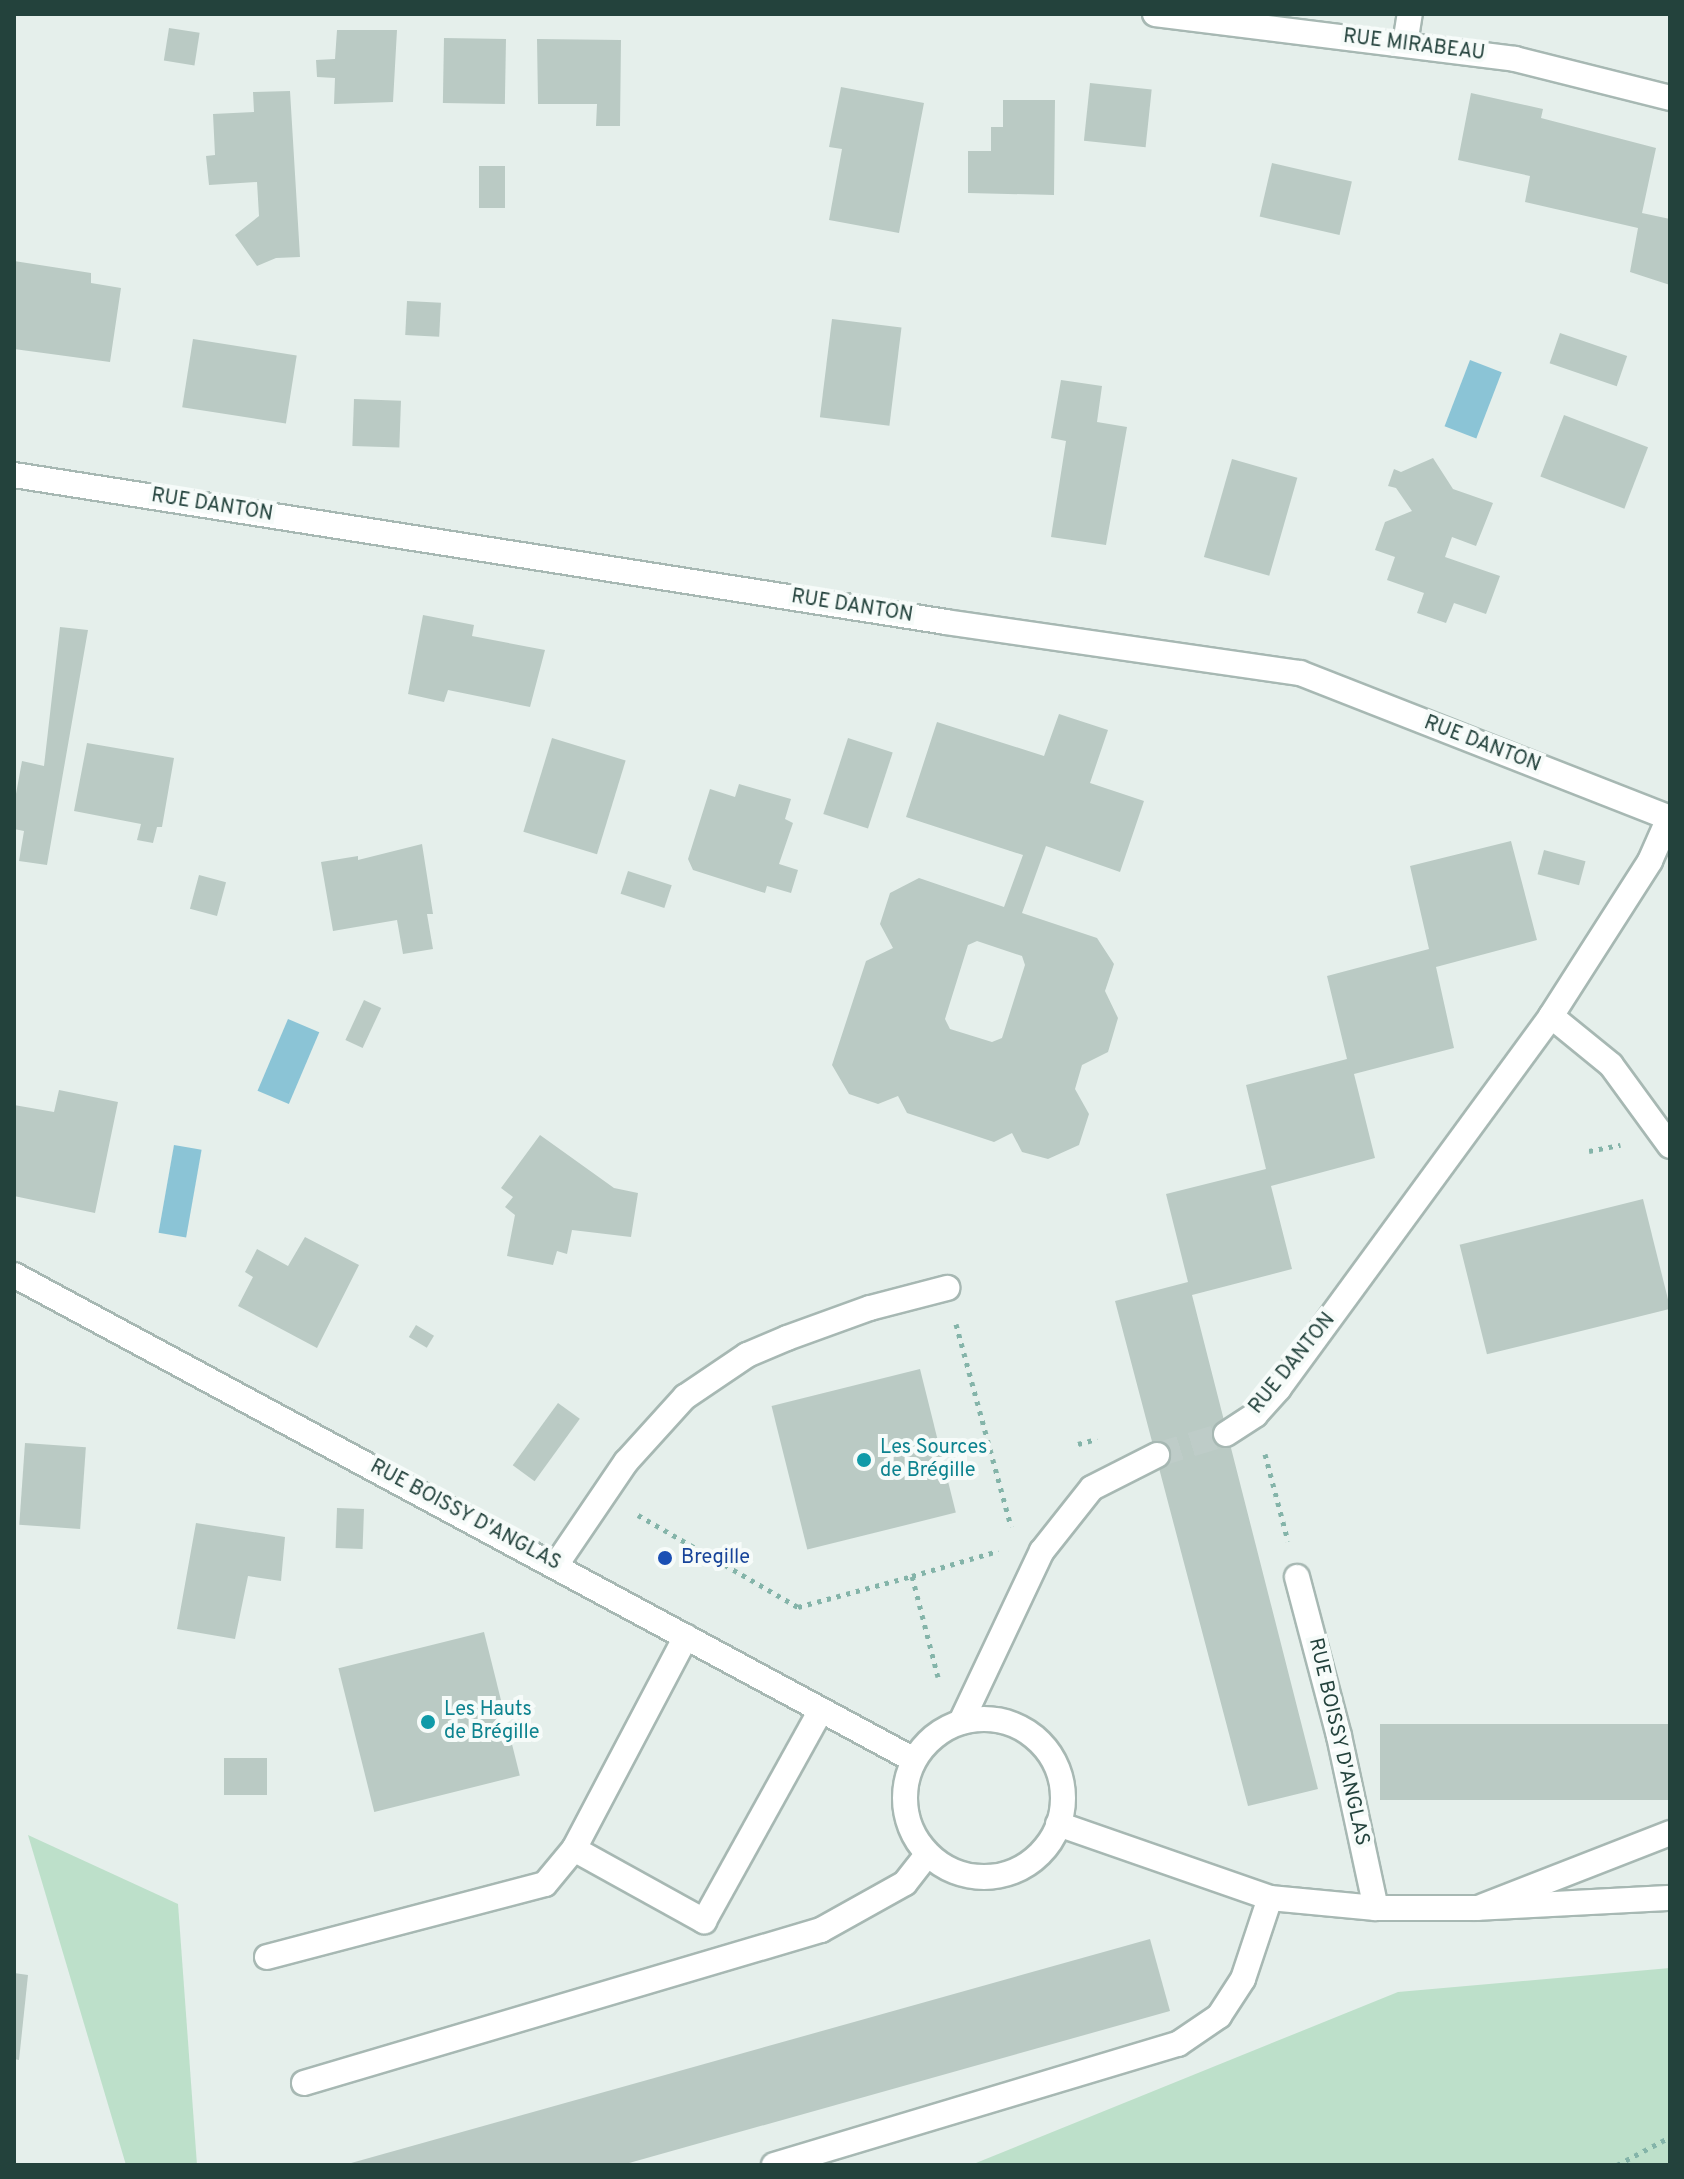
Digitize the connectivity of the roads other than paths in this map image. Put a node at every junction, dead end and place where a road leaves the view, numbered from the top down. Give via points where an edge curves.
1 (1155, 14) edge
2 (1410, 14) edge
3 (1405, 44) junction
4 (1670, 98) edge
5 (14, 475) edge
6 (1670, 818) edge
7 (1551, 1016) junction
8 (1670, 1146) edge
9 (14, 1275) edge
10 (947, 1288) road end
11 (1226, 1434) tunnel mouth
12 (1157, 1455) tunnel mouth
13 (556, 1565) junction
14 (1297, 1577) dead end
15 (686, 1637) junction
16 (821, 1710) junction
17 (955, 1724) junction
18 (914, 1760) junction
19 (1058, 1824) junction
20 (1670, 1833) edge
21 (574, 1849) junction
22 (928, 1854) junction
23 (1270, 1898) junction
24 (1670, 1898) edge
25 (1376, 1908) junction
26 (1477, 1908) junction
27 (267, 1957) dead end
28 (304, 2083) dead end
29 (774, 2165) edge

1 - 3 street, RUE MIRABEAU
2 - 3 street
3 - 4 street, RUE MIRABEAU via 1515,59
5 - 6 street, RUE DANTON via 1300,673
6 - 7 street, RUE DANTON via 1650,861
7 - 8 street via 1611,1065
7 - 11 street, RUE DANTON via 1288,1375 1255,1415
9 - 13 street, RUE BOISSY D'ANGLAS
10 - 13 street via 870,1308 747,1355 685,1397 626,1462
12 - 17 street via 1092,1488 1042,1551
13 - 15 street, RUE BOISSY D'ANGLAS
14 - 25 street, RUE BOISSY D'ANGLAS
15 - 16 street, RUE BOISSY D'ANGLAS
15 - 21 street
16 - 18 street, RUE BOISSY D'ANGLAS
16 - 21 street via 704,1921
17 - 18 street via 938,1732
17 - 19 street via 987,1718 1014,1724 1037,1738 1054,1759 1062,1785
18 - 22 street via 904,1798 908,1824
19 - 22 street via 1036,1858 1014,1872 988,1878 963,1875
19 - 23 street
20 - 26 street
21 - 27 street via 545,1884
22 - 28 street via 905,1883 821,1930
23 - 25 street
23 - 29 street via 1243,1979 1219,2016 1178,2044
24 - 26 street
25 - 26 street

